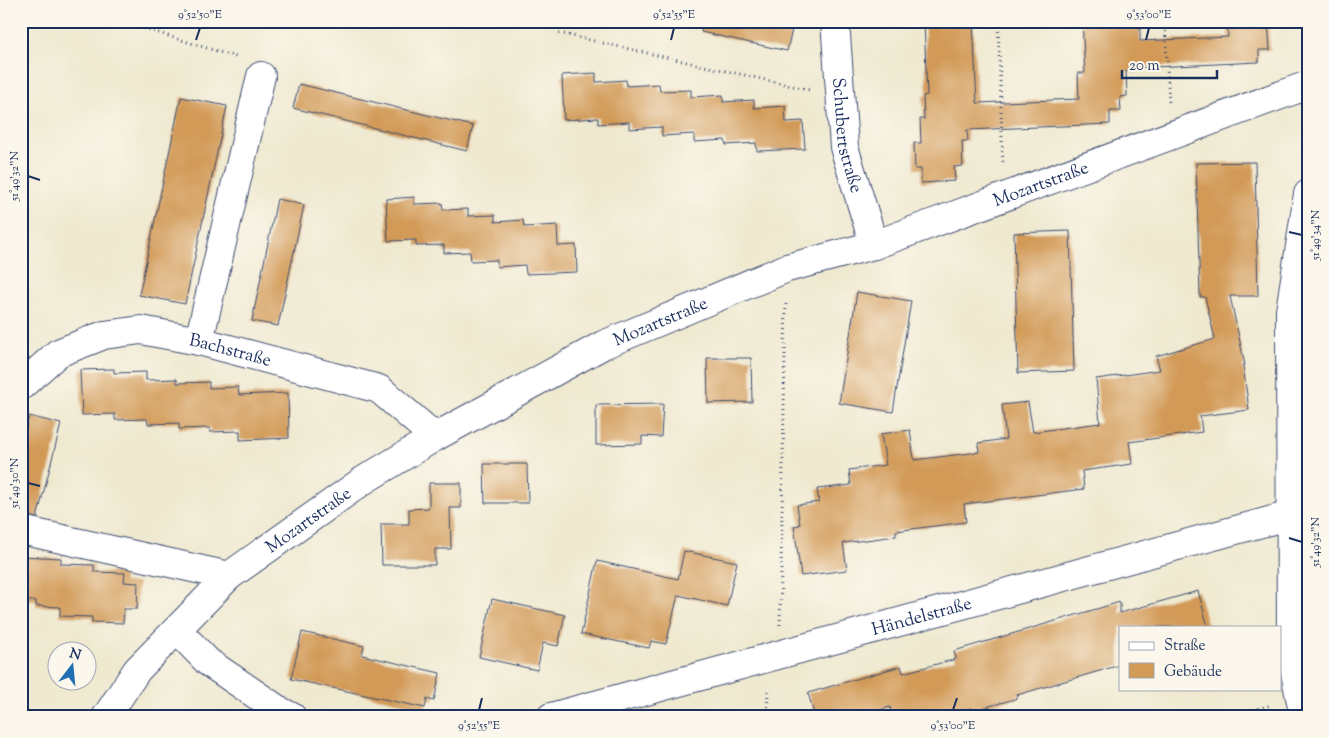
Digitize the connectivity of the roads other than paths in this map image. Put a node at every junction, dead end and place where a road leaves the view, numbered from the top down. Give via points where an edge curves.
1 (836, 21) edge
2 (261, 76) road end
3 (1308, 86) edge
4 (1308, 194) edge
5 (874, 245) junction
6 (199, 341) junction
7 (21, 386) edge
8 (435, 437) junction
9 (1290, 515) junction
10 (21, 530) edge
11 (229, 576) junction
12 (178, 630) junction
13 (1304, 704) edge
14 (106, 717) edge
15 (292, 717) edge
16 (551, 717) edge

1 - 5 street, Schubertstraße via 844,147
2 - 6 street
3 - 5 street, Mozartstraße
4 - 9 street via 1290,311
5 - 8 street, Mozartstraße via 786,268 603,345
6 - 7 street, Bachstraße via 141,330 104,335 58,353
6 - 8 street, Bachstraße via 379,389
8 - 11 street, Mozartstraße via 364,480
9 - 13 street via 1292,653
9 - 16 street, Händelstraße
10 - 11 street
11 - 12 street, Mozartstraße
12 - 14 street, Mozartstraße via 137,670
12 - 15 street via 208,662

